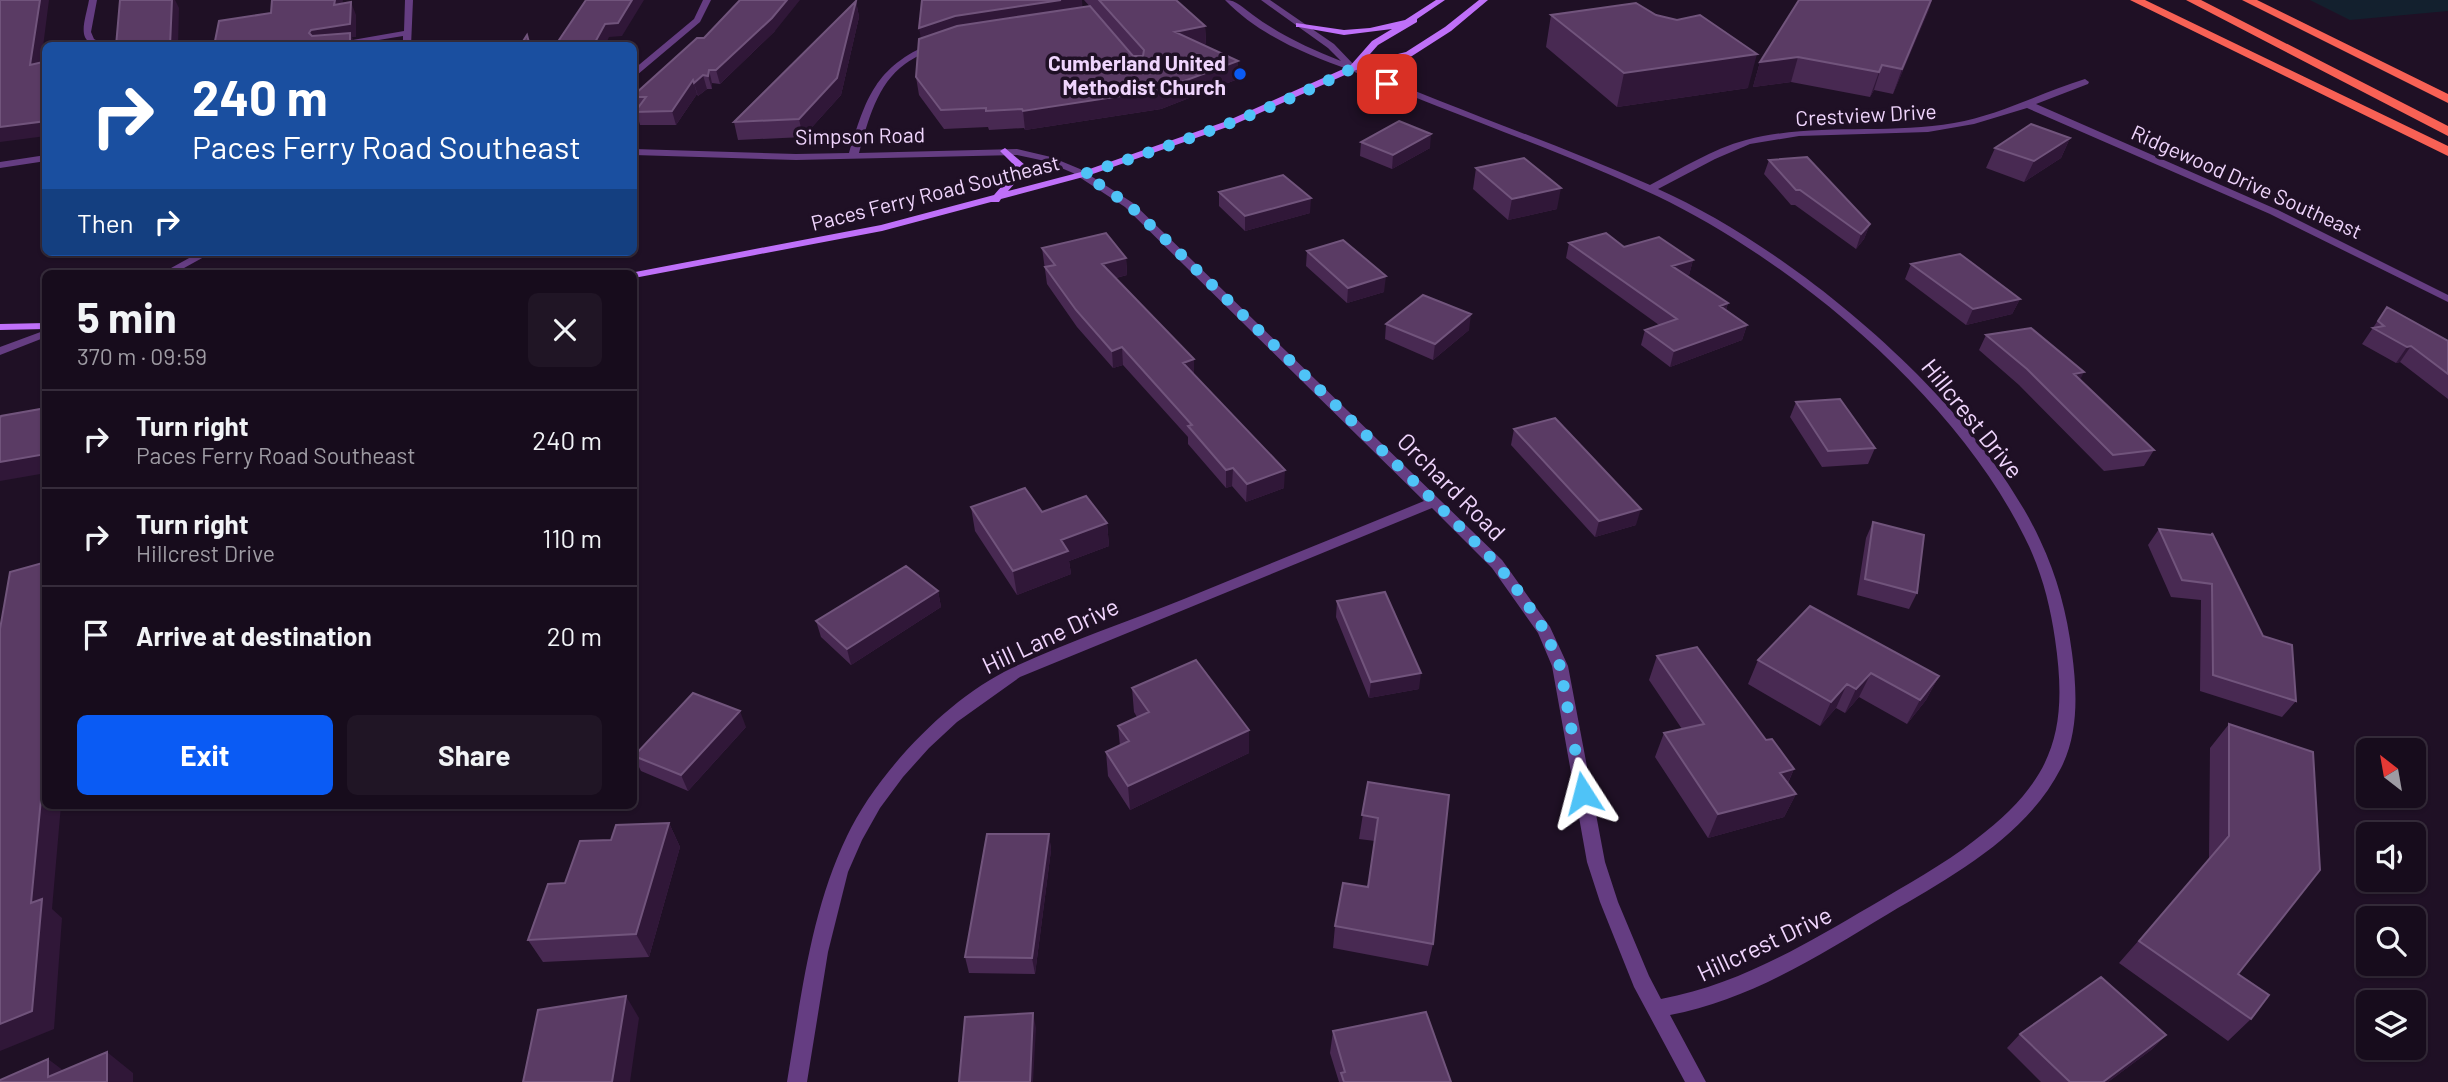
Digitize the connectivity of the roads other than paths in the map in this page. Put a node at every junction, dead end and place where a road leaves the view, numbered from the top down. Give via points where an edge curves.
1 (93, 0) edge
2 (409, 0) edge
3 (707, 0) edge
4 (1229, 0) edge
5 (1265, 0) edge
6 (1441, 0) edge
7 (1484, 0) edge
8 (2136, 0) edge
9 (2192, 0) edge
10 (2248, 0) edge
11 (2261, 0) edge
12 (1414, 20) junction
13 (1299, 25) junction
14 (408, 33) junction
15 (2329, 40) junction
16 (950, 41) edge
17 (94, 42) edge
18 (348, 42) edge
19 (407, 42) edge
20 (1353, 68) junction
21 (637, 70) edge
22 (2085, 82) dead end
23 (2448, 99) edge
24 (2027, 104) junction
25 (2448, 132) edge
26 (1005, 151) junction
27 (637, 152) edge
28 (2448, 152) edge
29 (853, 156) junction
30 (42, 159) edge
31 (0, 165) edge
32 (1084, 174) junction
33 (1652, 188) junction
34 (995, 200) junction
35 (200, 256) edge
36 (173, 270) edge
37 (637, 274) edge
38 (2448, 299) edge
39 (42, 326) edge
40 (0, 327) edge
41 (42, 334) edge
42 (0, 351) edge
43 (1435, 502) junction
44 (1655, 1009) junction
45 (797, 1082) edge
46 (1696, 1082) edge

1 - 17 street via 87,32
2 - 14 street
3 - 21 street via 697,20
4 - 20 street via 1303,51
5 - 13 street
6 - 12 main road, Paces Ferry Road Southeast
7 - 20 main road, Paces Ferry Road Southeast via 1409,54
8 - 28 highway
9 - 25 highway
10 - 15 highway
11 - 15 highway
12 - 13 main road via 1356,34
12 - 20 main road, Paces Ferry Road Southeast via 1375,43
13 - 20 street via 1331,46
14 - 18 street
14 - 19 street
15 - 23 highway
16 - 29 street via 911,55 881,83 870,100
20 - 32 main road, Paces Ferry Road Southeast via 1242,118
20 - 33 street, Hillcrest Drive
22 - 24 street, Crestview Drive
24 - 33 street, Crestview Drive via 1956,125 1913,131 1817,133 1747,143
24 - 38 street, Ridgewood Drive Southeast via 2274,212
26 - 29 street, Simpson Road
26 - 32 street, Simpson Road via 1037,155
26 - 34 main road via 1020,165 1018,174
27 - 29 street, Simpson Road
30 - 31 street
32 - 34 main road, Paces Ferry Road Southeast
32 - 43 street, Orchard Road via 1129,205
33 - 44 street, Hillcrest Drive via 1756,247 1817,293 1928,394 1983,459 2030,536 2051,586 2063,641 2070,710 2049,777 2022,810 1987,841 1813,949 1714,996
34 - 37 main road, Paces Ferry Road Southeast via 817,242
35 - 36 street
39 - 40 main road
41 - 42 street
43 - 44 street, Orchard Road via 1509,580 1553,648 1571,716 1596,862 1620,932
43 - 45 street, Hill Lane Drive via 1015,673 968,704 928,740 872,806 839,872 828,909
44 - 46 street, Orchard Road

